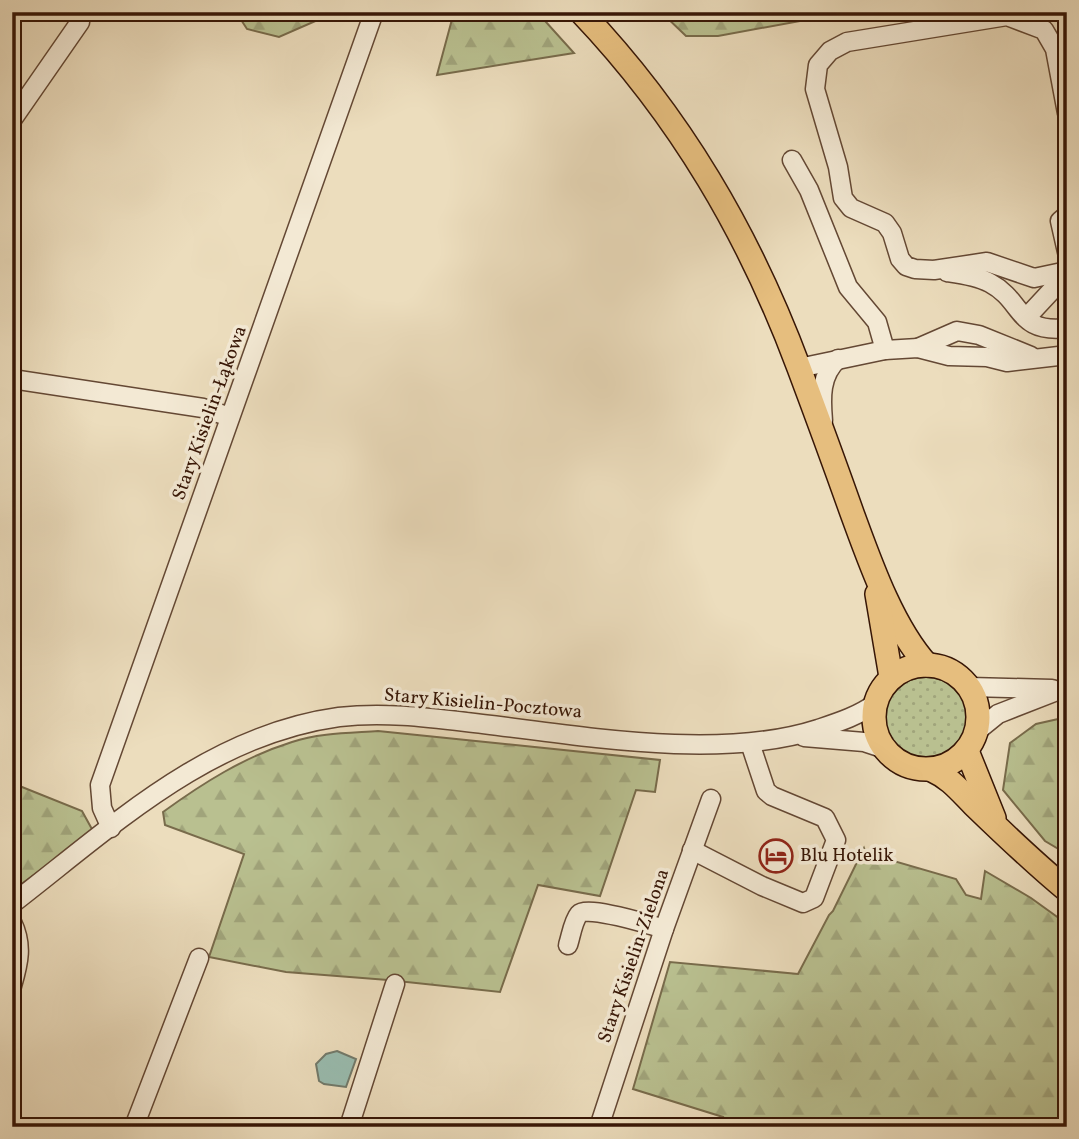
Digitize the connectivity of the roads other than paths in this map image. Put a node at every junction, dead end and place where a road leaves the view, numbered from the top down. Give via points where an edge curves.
1 (374, 12) edge
2 (581, 12) edge
3 (80, 22) dead end
4 (1067, 113) edge
5 (12, 120) edge
6 (792, 160) dead end
7 (1067, 215) edge
8 (1067, 252) edge
9 (934, 270) junction
10 (1067, 272) edge
11 (1026, 318) junction
12 (1067, 328) edge
13 (918, 348) junction
14 (885, 350) junction
15 (1067, 355) edge
16 (838, 359) junction
17 (1038, 359) junction
18 (799, 368) junction
19 (12, 379) edge
20 (230, 417) junction
21 (824, 435) junction
22 (873, 570) junction
23 (927, 665) junction
24 (891, 677) junction
25 (970, 687) junction
26 (1064, 688) edge
27 (876, 703) junction
28 (793, 737) junction
29 (972, 741) junction
30 (750, 743) junction
31 (885, 749) junction
32 (932, 770) junction
33 (711, 799) dead end
34 (996, 824) junction
35 (111, 828) junction
36 (692, 850) junction
37 (1067, 890) edge
38 (12, 904) edge
39 (12, 922) edge
40 (664, 929) junction
41 (568, 945) dead end
42 (199, 958) dead end
43 (395, 984) dead end
44 (12, 986) edge
45 (134, 1127) edge
46 (349, 1127) edge
47 (598, 1127) edge

1 - 20 street, Stary Kisielin-Łąkowa
2 - 18 main road via 648,88 722,198 779,314
3 - 5 street
4 - 9 street via 1055,49 1044,30 1007,16 846,42 818,65 814,89 844,198 851,208 886,223 906,266
6 - 14 street via 848,287 877,322
7 - 8 street via 1060,221
9 - 10 street via 987,261 1034,278
9 - 11 street via 991,283
10 - 11 street
11 - 12 street via 1048,331
13 - 14 street
13 - 17 street via 1007,362
13 - 17 street via 957,331
14 - 16 street
15 - 17 street
16 - 18 street
16 - 21 street via 823,382
18 - 21 main road
19 - 20 street via 203,408
20 - 35 street, Stary Kisielin-Łąkowa via 100,785 102,808
21 - 22 main road
22 - 23 main road via 911,644
22 - 24 main road
23 - 24 main road
23 - 25 main road via 954,673
24 - 27 main road
25 - 26 street
25 - 29 main road via 979,720
26 - 29 street via 998,714
27 - 28 street, Stary Kisielin-Pocztowa via 851,718
27 - 31 main road via 875,727
28 - 30 street, Stary Kisielin-Pocztowa
28 - 31 street, Stary Kisielin-Pocztowa via 864,742
29 - 32 main road via 954,763
29 - 34 main road
30 - 35 street, Stary Kisielin-Pocztowa via 631,740 404,715 339,717 236,746 160,790
30 - 36 street via 765,791 825,818 836,841 814,898 803,903 762,887
31 - 32 main road via 905,765
32 - 34 main road via 956,784
33 - 36 street, Stary Kisielin-Zielona
34 - 37 main road
35 - 38 street, Stary Kisielin-Pocztowa
36 - 40 street, Stary Kisielin-Zielona
39 - 44 street via 21,950
40 - 41 street via 584,911 578,915
40 - 47 street, Stary Kisielin-Zielona
42 - 45 street
43 - 46 street

